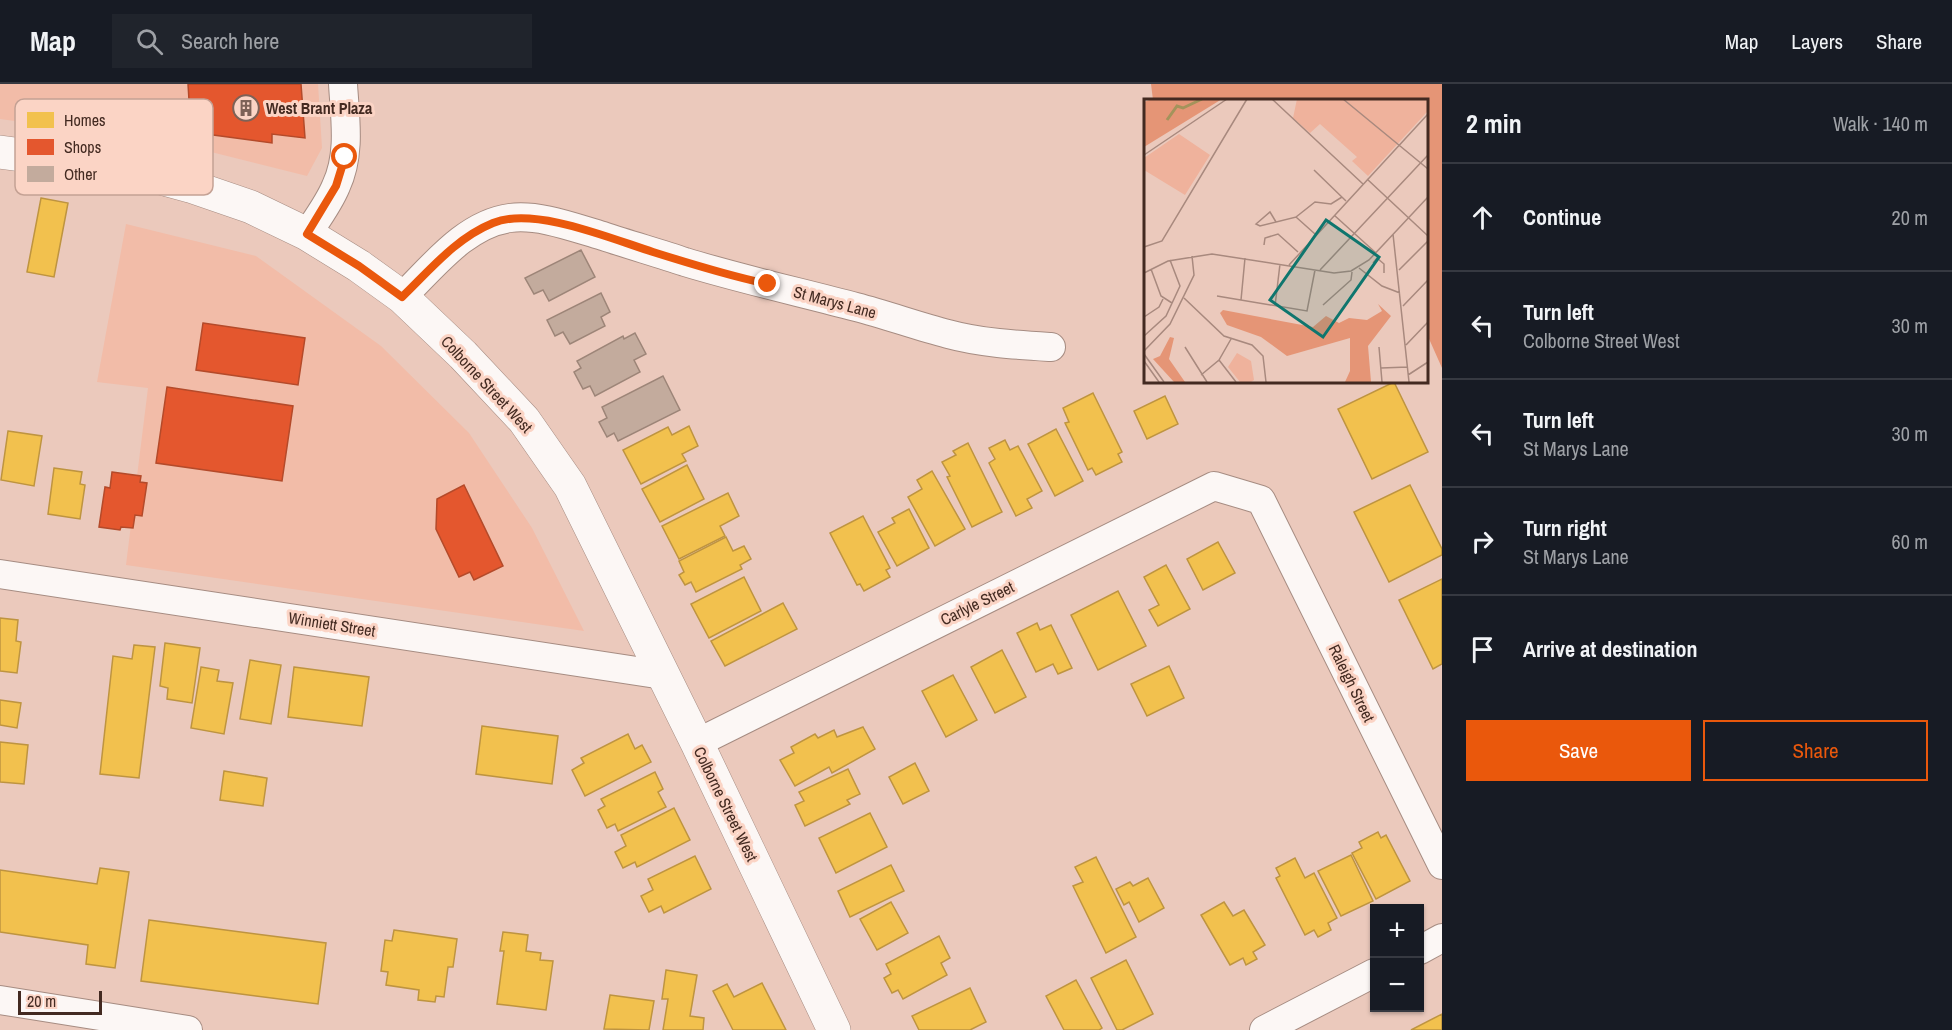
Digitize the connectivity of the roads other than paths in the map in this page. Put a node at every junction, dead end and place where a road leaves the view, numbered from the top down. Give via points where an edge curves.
1 (343, 84) edge
2 (0, 152) edge
3 (15, 154) edge
4 (213, 194) edge
5 (307, 234) junction
6 (402, 297) junction
7 (1051, 347) dead end
8 (1261, 500) joint
9 (0, 574) edge
10 (663, 675) junction
11 (697, 743) junction
12 (1442, 865) edge
13 (1442, 938) edge
14 (1424, 947) edge
15 (1370, 975) edge
16 (0, 1000) edge
17 (188, 1030) edge
18 (834, 1030) edge
19 (1264, 1030) edge

1 - 5 street via 345,157 336,186
2 - 3 main road, Colborne Street West
4 - 5 main road, Colborne Street West
5 - 6 main road, Colborne Street West
6 - 7 street, St Marys Lane via 468,235 495,222 523,218 561,223 732,277 950,335
6 - 10 main road, Colborne Street West via 524,420 570,486
8 - 11 street, Carlyle Street via 1214,486
8 - 12 street, Raleigh Street
9 - 10 street, Winniett Street
10 - 11 main road, Colborne Street West
11 - 18 main road, Colborne Street West
13 - 14 street
15 - 19 street
16 - 17 street

